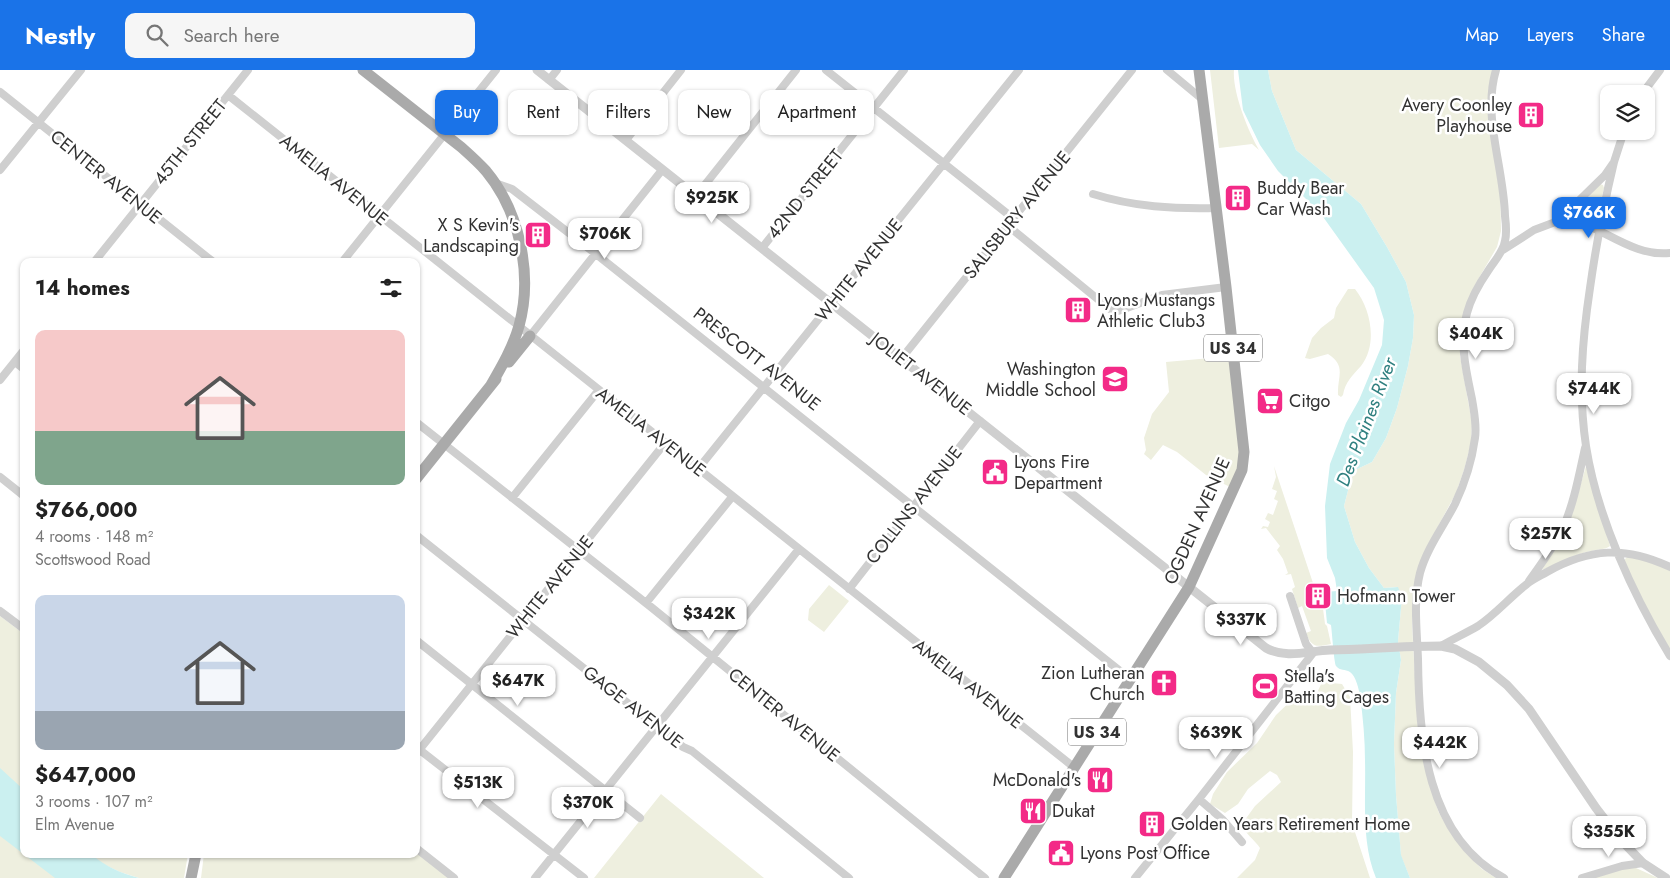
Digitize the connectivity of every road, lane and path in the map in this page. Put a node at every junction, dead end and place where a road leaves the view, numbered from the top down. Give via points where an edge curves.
1 (81, 70) edge
2 (248, 70) edge
3 (363, 70) edge
4 (496, 70) edge
5 (537, 70) edge
6 (557, 70) edge
7 (681, 70) edge
8 (796, 70) edge
9 (826, 70) edge
10 (904, 70) edge
11 (1019, 70) edge
12 (1132, 70) edge
13 (1167, 70) edge
14 (1199, 70) edge
15 (1496, 70) edge
16 (1660, 70) edge
17 (549, 80) junction
18 (1649, 85) edge
19 (480, 90) edge
20 (851, 90) edge
21 (0, 92) edge
22 (228, 95) junction
23 (1202, 98) junction
24 (874, 108) joint
25 (38, 123) junction
26 (435, 127) edge
27 (443, 135) edge
28 (445, 135) edge
29 (852, 135) edge
30 (626, 140) junction
31 (1621, 140) edge
32 (1614, 162) junction
33 (945, 164) junction
34 (0, 170) edge
35 (662, 170) junction
36 (495, 183) junction
37 (1093, 194) dead end
38 (696, 196) junction
39 (140, 204) junction
40 (1217, 208) junction
41 (379, 216) junction
42 (1560, 219) junction
43 (1011, 222) junction
44 (1598, 230) junction
45 (762, 248) junction
46 (1503, 250) junction
47 (1670, 253) edge
48 (596, 254) junction
49 (97, 258) edge
50 (208, 258) edge
51 (344, 258) edge
52 (1226, 287) junction
53 (832, 304) junction
54 (519, 327) junction
55 (530, 336) junction
56 (20, 355) edge
57 (902, 359) junction
58 (15, 362) junction
59 (20, 366) edge
60 (0, 380) edge
61 (491, 385) junction
62 (764, 387) junction
63 (598, 391) junction
64 (980, 421) junction
65 (420, 425) edge
66 (665, 443) junction
67 (444, 444) junction
68 (1586, 446) junction
69 (698, 470) junction
70 (420, 474) edge
71 (0, 477) edge
72 (20, 493) edge
73 (732, 497) junction
74 (512, 498) junction
75 (913, 506) junction
76 (420, 538) edge
77 (798, 549) junction
78 (579, 551) junction
79 (1618, 553) junction
80 (1670, 566) edge
81 (1528, 583) junction
82 (1189, 586) junction
83 (849, 589) junction
84 (1290, 596) dead end
85 (646, 603) junction
86 (0, 611) edge
87 (523, 621) junction
88 (20, 626) edge
89 (420, 643) edge
90 (1441, 646) junction
91 (1413, 647) junction
92 (1313, 653) junction
93 (1670, 656) edge
94 (712, 657) junction
95 (1130, 679) junction
96 (472, 685) junction
97 (657, 726) junction
98 (420, 748) edge
99 (420, 752) edge
100 (1075, 768) junction
101 (605, 790) junction
102 (1199, 799) junction
103 (640, 818) dead end
104 (1242, 842) dead end
105 (420, 851) edge
106 (554, 854) junction
107 (195, 858) edge
108 (1643, 863) junction
109 (1137, 875) edge
110 (191, 878) edge
111 (454, 878) edge
112 (535, 878) edge
113 (584, 878) edge
114 (849, 878) edge
115 (985, 878) edge
116 (1004, 878) edge
117 (1146, 878) edge
118 (1504, 878) edge
119 (1582, 878) edge
120 (1666, 878) edge

1 - 25 street
2 - 22 street, 45TH STREET
3 - 26 main road, PRESCOTT AVENUE
4 - 19 street
5 - 17 street, JOLIET AVENUE
6 - 17 street
7 - 30 street
8 - 38 street
9 - 20 street
10 - 24 street, 42ND STREET
11 - 33 street, WHITE AVENUE
12 - 43 street, SALISBURY AVENUE
13 - 23 street
14 - 23 main road, OGDEN AVENUE / US 34
15 - 46 street via 1491,111 1505,204
16 - 18 street
17 - 30 street, JOLIET AVENUE
21 - 25 street, CENTER AVENUE
22 - 39 street, 45TH STREET
22 - 41 street, AMELIA AVENUE
23 - 40 main road, OGDEN AVENUE / US 34
24 - 33 street
25 - 34 street
25 - 39 street, CENTER AVENUE
27 - 41 street
28 - 36 main road, PRESCOTT AVENUE via 475,160
29 - 45 street, 42ND STREET
30 - 35 street, JOLIET AVENUE
31 - 32 street
32 - 42 street via 1590,191
32 - 44 street
33 - 43 street via 1009,215
33 - 53 street, WHITE AVENUE
35 - 38 street, JOLIET AVENUE
35 - 48 street
36 - 48 street, PRESCOTT AVENUE via 512,188
36 - 54 main road via 513,220 521,248 524,278
37 - 40 street via 1142,206
38 - 45 street, JOLIET AVENUE
39 - 49 street, 45TH STREET
39 - 50 street, CENTER AVENUE
40 - 52 main road, OGDEN AVENUE / US 34
41 - 51 street
41 - 54 street, AMELIA AVENUE
42 - 44 street via 1572,219
42 - 46 street via 1534,230
43 - 52 street via 1013,230 1114,311 1162,295
43 - 57 street, SALISBURY AVENUE
44 - 47 street via 1635,249
44 - 68 street via 1583,340 1582,405
45 - 53 street, JOLIET AVENUE
46 - 91 street via 1478,286 1466,315 1463,352 1476,421 1475,436 1470,465 1455,503 1420,573
48 - 55 street
48 - 62 street, PRESCOTT AVENUE
52 - 82 main road, OGDEN AVENUE / US 34 via 1244,460
53 - 57 street, JOLIET AVENUE
53 - 62 street, WHITE AVENUE
54 - 55 street, AMELIA AVENUE
54 - 61 main road via 507,358
55 - 61 main road
55 - 63 street, AMELIA AVENUE
56 - 58 street
57 - 64 street, JOLIET AVENUE
58 - 59 street
58 - 60 street
61 - 67 main road
62 - 69 street, WHITE AVENUE
62 - 75 street, PRESCOTT AVENUE
63 - 66 street, AMELIA AVENUE
63 - 74 street
64 - 75 street, COLLINS AVENUE
64 - 82 street, JOLIET AVENUE
65 - 67 street, CENTER AVENUE
66 - 69 street, AMELIA AVENUE
66 - 78 street, WHITE AVENUE
67 - 70 main road
67 - 74 street, CENTER AVENUE
68 - 79 street via 1604,517
68 - 81 street via 1563,527
69 - 73 street, AMELIA AVENUE
71 - 72 street
73 - 77 street, AMELIA AVENUE
73 - 85 street
74 - 78 street, CENTER AVENUE
75 - 83 street, COLLINS AVENUE
75 - 95 street, PRESCOTT AVENUE
76 - 87 street, GAGE AVENUE
77 - 83 street, AMELIA AVENUE
77 - 94 street
78 - 85 street, CENTER AVENUE
78 - 87 street, WHITE AVENUE
79 - 80 street
79 - 81 street via 1601,552 1579,557
79 - 93 street via 1641,605
81 - 90 street via 1478,626
82 - 92 street, JOLIET AVENUE via 1267,649 1279,654
82 - 95 main road, OGDEN AVENUE / US 34
83 - 100 street, AMELIA AVENUE
84 - 92 street via 1306,644
85 - 94 street, CENTER AVENUE
86 - 88 street
87 - 96 street, WHITE AVENUE
87 - 97 street, GAGE AVENUE
89 - 96 street
90 - 91 street, JOLIET AVENUE
90 - 108 street, JOLIET AVENUE via 1479,662 1507,685 1529,709 1596,808
91 - 92 street, JOLIET AVENUE
91 - 118 street via 1428,769 1442,812 1456,836 1484,865
92 - 102 street
94 - 97 street
94 - 115 street, CENTER AVENUE
95 - 100 main road, OGDEN AVENUE / US 34
96 - 98 street, WHITE AVENUE
96 - 101 street
97 - 101 street
97 - 114 street, GAGE AVENUE
99 - 106 street
100 - 116 main road, OGDEN AVENUE / US 34
101 - 103 street
101 - 106 street
102 - 104 street
102 - 109 street
105 - 111 street
106 - 112 street
106 - 113 street
107 - 110 main road
108 - 119 street
108 - 120 street, JOLIET AVENUE
109 - 117 street

